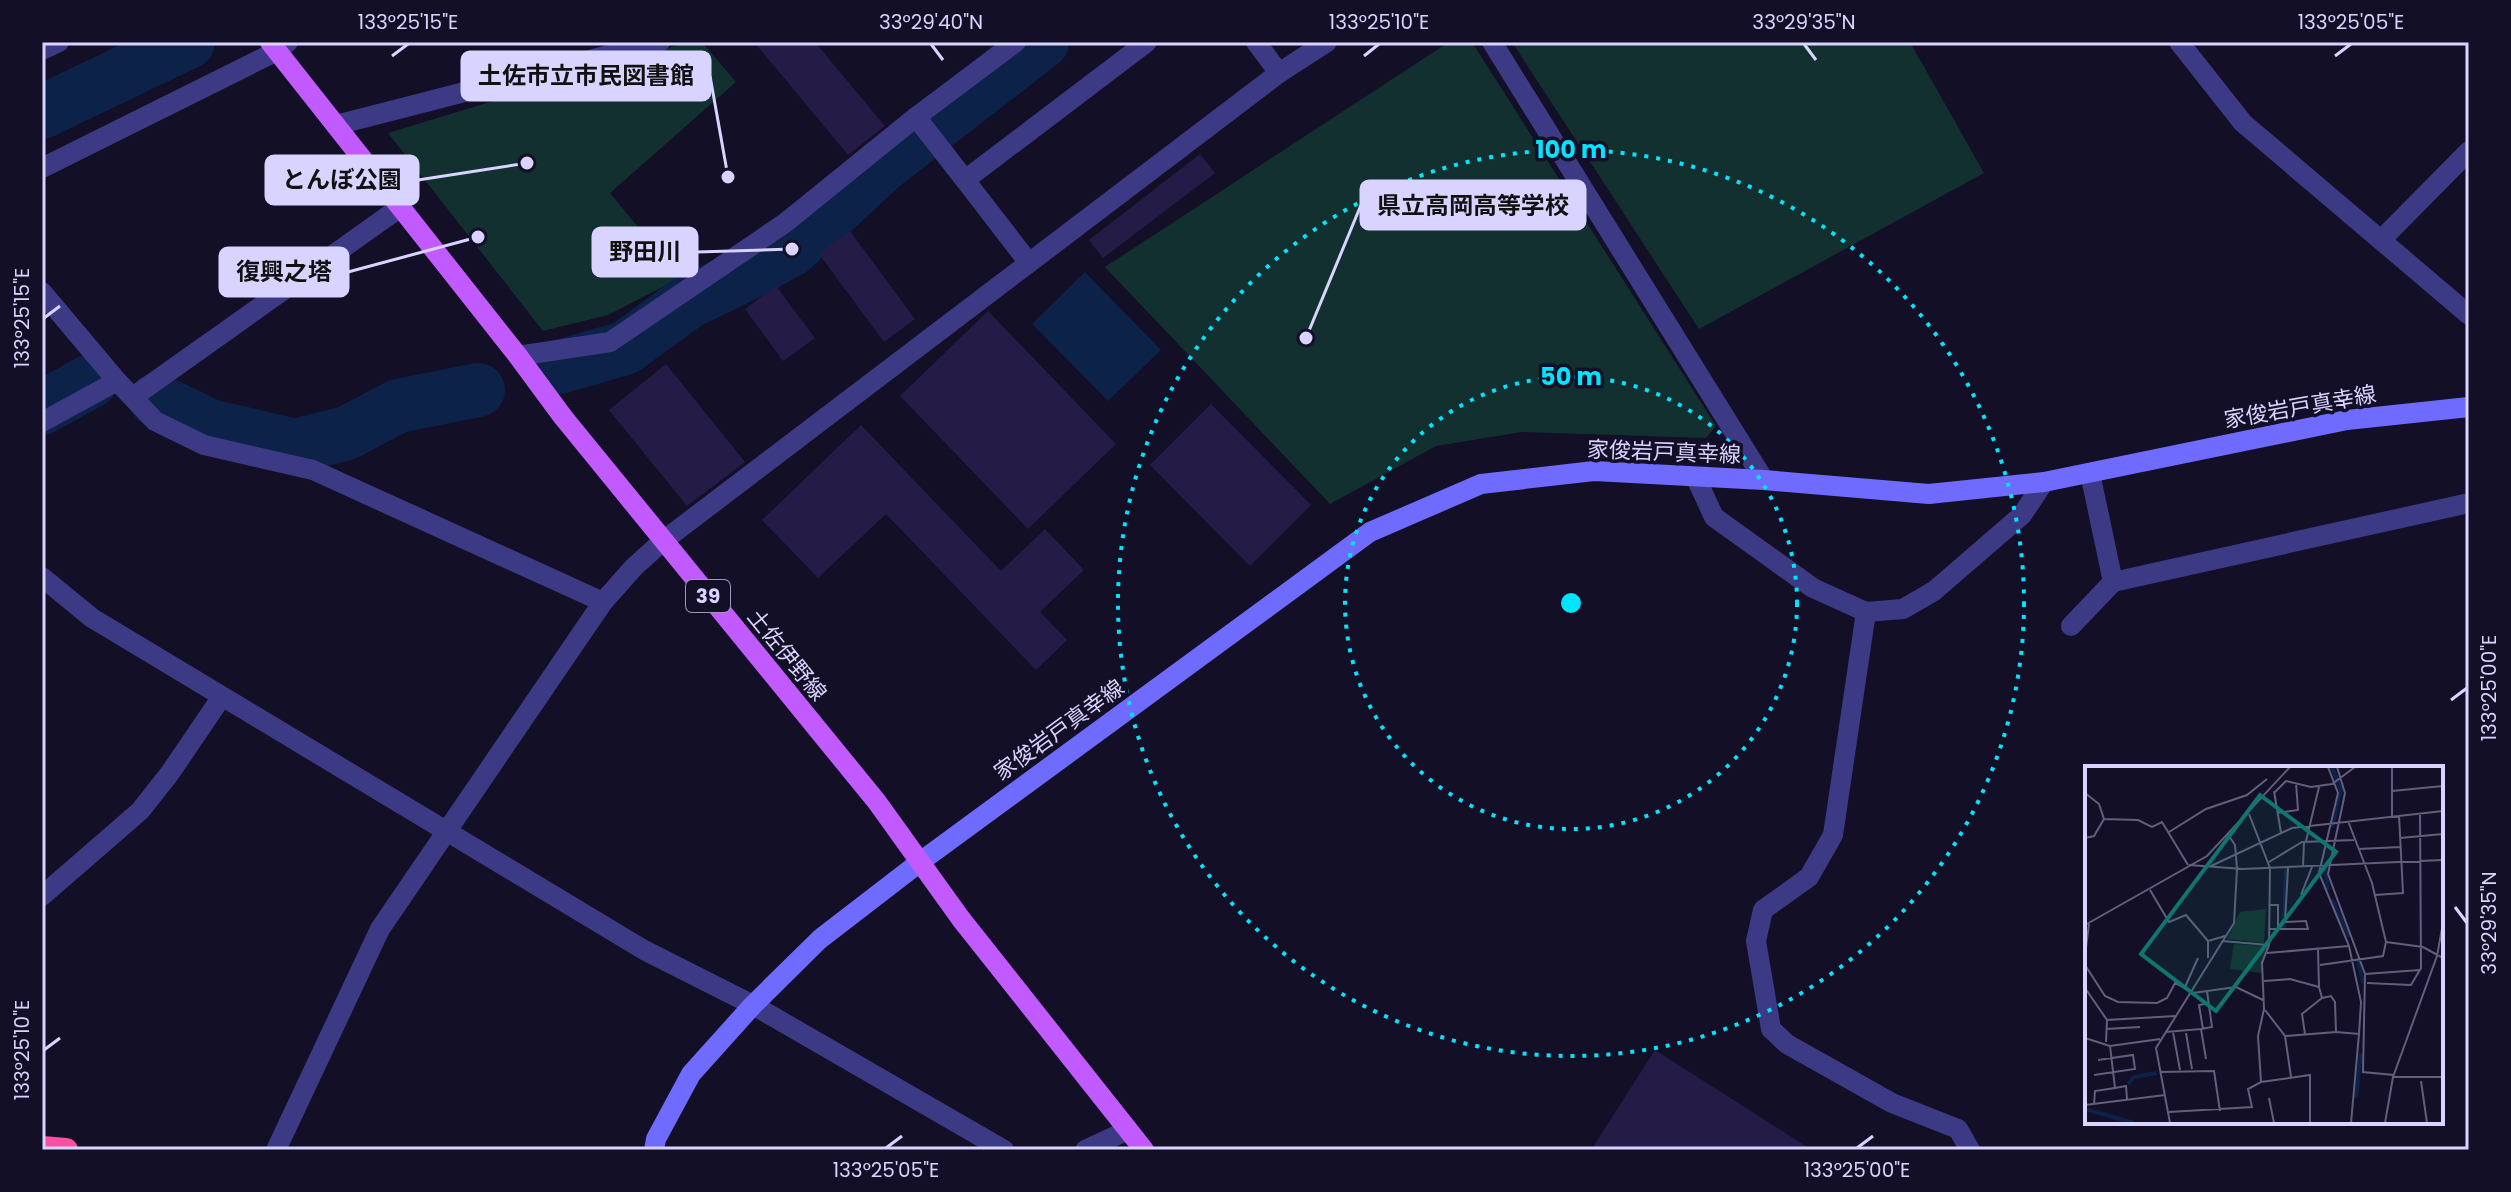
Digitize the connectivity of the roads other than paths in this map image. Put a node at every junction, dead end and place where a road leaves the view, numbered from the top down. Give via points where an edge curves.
1 (59, 42) edge
2 (660, 42) edge
3 (1016, 42) edge
4 (1147, 42) edge
5 (1256, 42) edge
6 (1327, 42) edge
7 (1492, 42) edge
8 (2179, 42) edge
9 (278, 45) edge
10 (42, 50) edge
11 (1279, 73) junction
12 (916, 117) junction
13 (336, 125) junction
14 (2469, 151) edge
15 (42, 168) edge
16 (965, 180) junction
17 (402, 206) junction
18 (2381, 240) junction
19 (1029, 263) junction
20 (42, 292) edge
21 (2469, 315) edge
22 (518, 356) junction
23 (117, 381) junction
24 (133, 397) junction
25 (2469, 407) edge
26 (42, 422) edge
27 (2090, 473) junction
28 (1696, 478) junction
29 (1764, 480) junction
30 (2044, 482) junction
31 (2469, 503) edge
32 (663, 541) junction
33 (42, 577) edge
34 (2113, 582) junction
35 (603, 602) junction
36 (1866, 612) junction
37 (2071, 626) dead end
38 (221, 698) junction
39 (446, 830) junction
40 (920, 862) junction
41 (44, 892) edge
42 (753, 1005) junction
43 (1128, 1130) junction
44 (42, 1148) edge
45 (66, 1150) edge
46 (276, 1150) edge
47 (654, 1150) edge
48 (1004, 1150) edge
49 (1085, 1150) edge
50 (1144, 1150) edge
51 (1970, 1150) edge

1 - 10 street
2 - 13 street
3 - 12 street
4 - 16 street
5 - 11 street
6 - 11 street
7 - 29 street
8 - 18 street via 2243,123
9 - 13 main road, 土佐伊野線 / 39
9 - 15 street
11 - 19 street
12 - 16 street
12 - 22 street via 785,223 610,342
13 - 17 main road, 土佐伊野線 / 39
14 - 18 street
16 - 19 street
17 - 22 main road, 土佐伊野線 / 39
17 - 24 street
18 - 21 street
19 - 32 street
20 - 23 street
22 - 32 main road, 土佐伊野線 / 39
23 - 24 street
23 - 26 street
24 - 35 street via 155,421 204,445 313,470
25 - 27 main road, 家俊岩戸真幸線 via 2347,420
27 - 30 main road, 家俊岩戸真幸線
27 - 34 street
28 - 29 main road, 家俊岩戸真幸線
28 - 36 street via 1714,517 1813,588
28 - 40 main road, 家俊岩戸真幸線 via 1594,471 1481,484 1370,532
29 - 30 main road, 家俊岩戸真幸線 via 1929,494
30 - 36 street via 2022,515 1934,591 1903,609
31 - 34 street
32 - 35 street
32 - 40 main road, 土佐伊野線 / 39
33 - 38 street via 92,618
34 - 37 street
35 - 39 street
36 - 51 street via 1833,835 1809,877 1763,910 1756,941 1771,1029 1787,1044 1892,1103 1958,1129
38 - 39 street
38 - 41 street via 140,811
39 - 42 street via 644,950
39 - 46 street via 380,929
40 - 42 main road, 家俊岩戸真幸線 via 820,939
40 - 43 main road, 土佐伊野線 / 39
42 - 47 main road, 家俊岩戸真幸線 via 691,1074
42 - 48 street
43 - 49 street
43 - 50 main road, 土佐伊野線 / 39
44 - 45 highway

